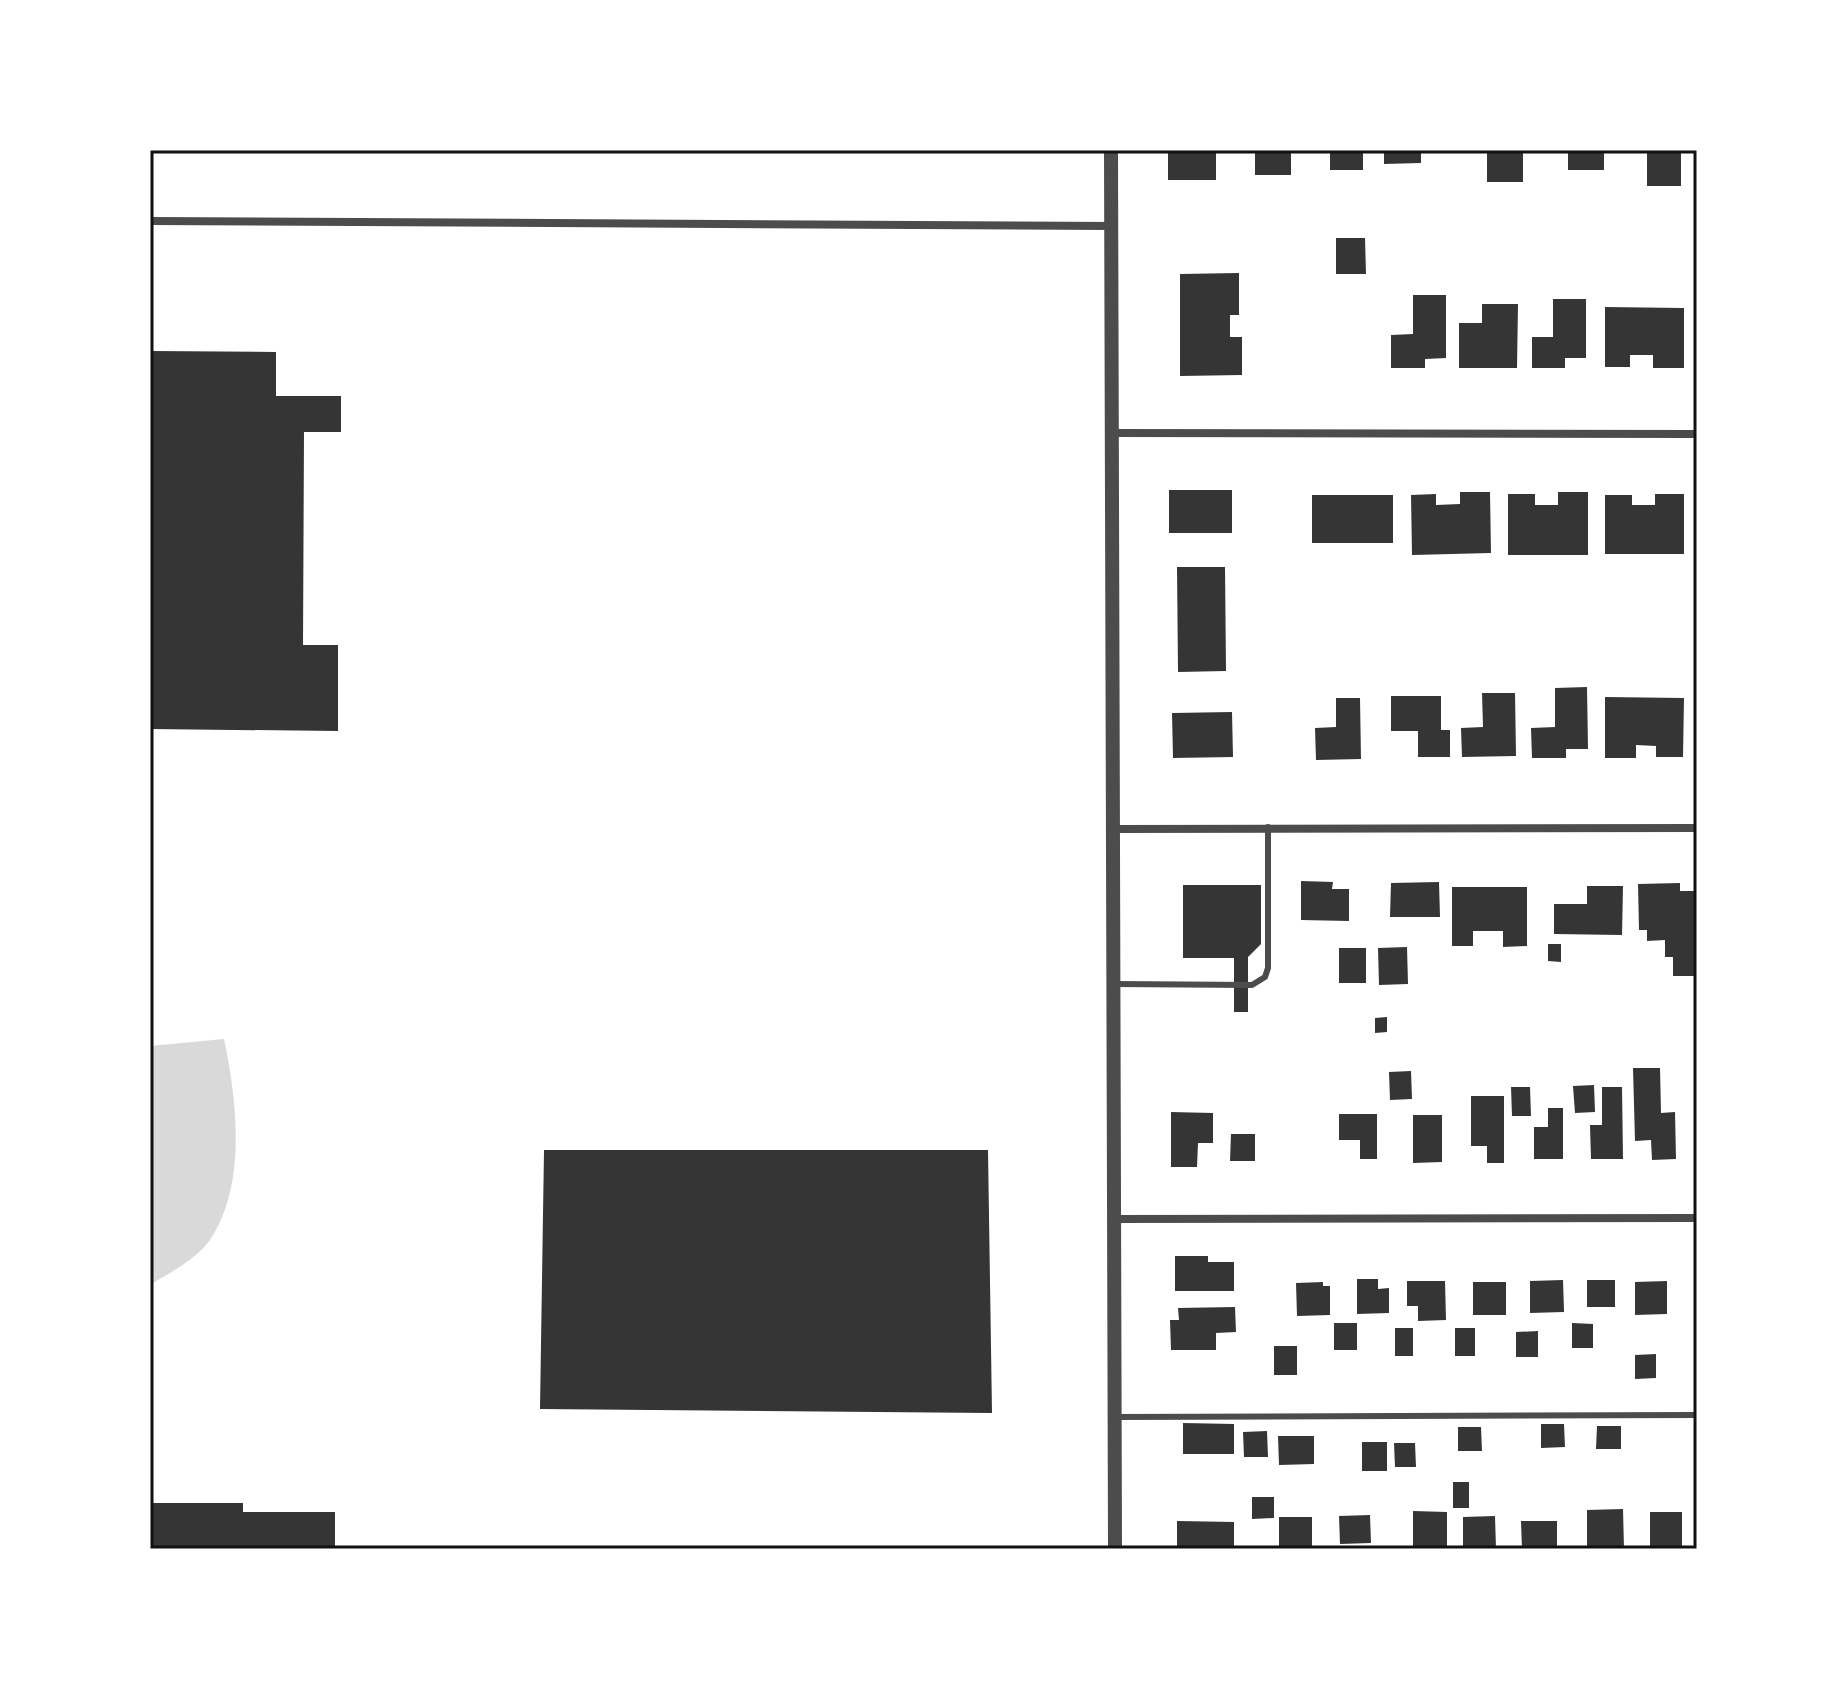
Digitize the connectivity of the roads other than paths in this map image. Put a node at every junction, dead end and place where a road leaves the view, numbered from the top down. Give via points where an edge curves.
1 (1111, 150) edge
2 (150, 221) edge
3 (1111, 226) junction
4 (1113, 433) junction
5 (1697, 434) edge
6 (1268, 827) junction
7 (1697, 828) edge
8 (1113, 829) junction
9 (1114, 984) junction
10 (1697, 1218) edge
11 (1114, 1219) junction
12 (1697, 1415) edge
13 (1115, 1417) junction
14 (1115, 1549) edge

1 - 3 street
2 - 3 street
3 - 4 street
4 - 5 street
4 - 8 street
6 - 7 street
6 - 8 street
6 - 9 lane via 1265,977 1252,985
8 - 9 street
9 - 11 street
10 - 11 street
11 - 13 street
12 - 13 lane
13 - 14 street

